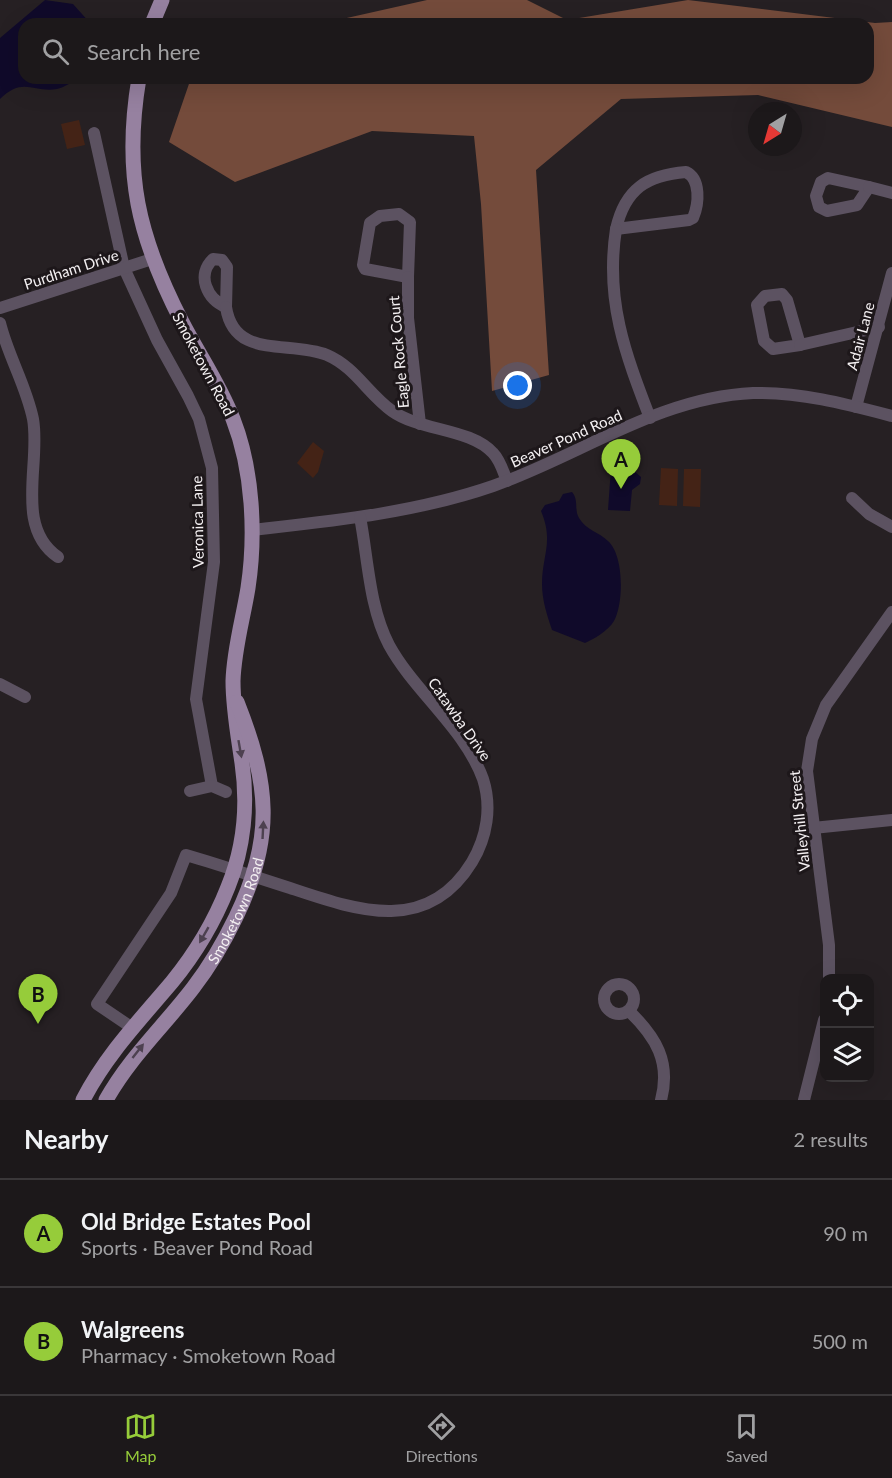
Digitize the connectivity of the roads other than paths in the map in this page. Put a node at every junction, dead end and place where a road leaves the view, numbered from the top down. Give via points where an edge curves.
1 (162, 0) edge
2 (154, 18) edge
3 (139, 84) edge
4 (94, 133) dead end
5 (869, 187) dead end
6 (892, 193) edge
7 (616, 229) junction
8 (152, 259) junction
9 (124, 268) junction
10 (892, 273) edge
11 (408, 277) junction
12 (226, 307) dead end
13 (0, 308) edge
14 (0, 323) edge
15 (879, 327) junction
16 (800, 345) junction
17 (856, 407) junction
18 (892, 416) edge
19 (650, 418) junction
20 (420, 424) junction
21 (507, 481) junction
22 (852, 498) dead end
23 (360, 517) junction
24 (892, 527) edge
25 (251, 530) junction
26 (58, 557) dead end
27 (892, 612) edge
28 (0, 684) edge
29 (233, 691) junction
30 (25, 697) dead end
31 (212, 786) junction
32 (190, 791) dead end
33 (226, 792) dead end
34 (892, 820) edge
35 (813, 828) junction
36 (234, 869) junction
37 (254, 876) junction
38 (829, 974) edge
39 (629, 1011) dead end
40 (131, 1027) junction
41 (823, 1028) edge
42 (82, 1100) edge
43 (106, 1100) edge
44 (661, 1100) edge
45 (804, 1100) edge

1 - 2 main road
3 - 8 main road, Smoketown Road via 131,155 138,207
4 - 9 street, Veronica Lane
5 - 6 street
7 - 7 street via 688,220 695,212 695,178 686,172 644,182 625,204
7 - 19 street via 611,269 615,310
8 - 9 street, Purdham Drive
8 - 25 main road, Smoketown Road via 234,422 244,461
9 - 13 street, Purdham Drive
9 - 31 street, Veronica Lane via 195,412 212,468 214,562 196,699
10 - 15 street, Adair Lane
11 - 11 street, Eagle Rock Court via 410,222 399,214 374,218 368,226 365,269
11 - 20 street, Eagle Rock Court via 408,318
12 - 20 street via 230,326 245,340 327,355 353,371 393,412
14 - 26 street via 33,421 35,526 46,547
15 - 16 street
15 - 17 street, Adair Lane
16 - 16 street via 778,349 767,346 762,337 759,300 769,295 786,297
17 - 18 street, Beaver Pond Road
17 - 19 street, Beaver Pond Road via 806,396 748,394 702,400
19 - 21 street, Beaver Pond Road
20 - 21 street via 485,446 498,460
21 - 23 street, Beaver Pond Road via 436,502
22 - 24 street via 868,514
23 - 25 street, Beaver Pond Road
23 - 37 street, Catawba Drive via 377,613 389,645 473,758 483,780 488,810 483,838 468,869 450,888 436,900 402,911 369,912
25 - 29 main road, Smoketown Road via 248,587 236,646
27 - 35 street, Valleyhill Street via 846,675 818,722 807,771
28 - 30 street
29 -> 36 main road, Smoketown Road via 244,787 241,844
37 -> 29 main road, Smoketown Road via 263,839 263,798 256,752
31 - 32 street
31 - 33 street
34 - 35 street
35 - 38 street, Valleyhill Street via 829,945
36 - 37 street, Catawba Drive
36 -> 40 main road, Smoketown Road via 218,909 191,956
36 - 40 street, Catawba Drive via 186,855 171,893 97,1004
43 -> 37 main road, Smoketown Road via 129,1064 213,959
39 - 44 street via 654,1041 665,1064
40 - 42 main road, Smoketown Road
41 - 45 street

